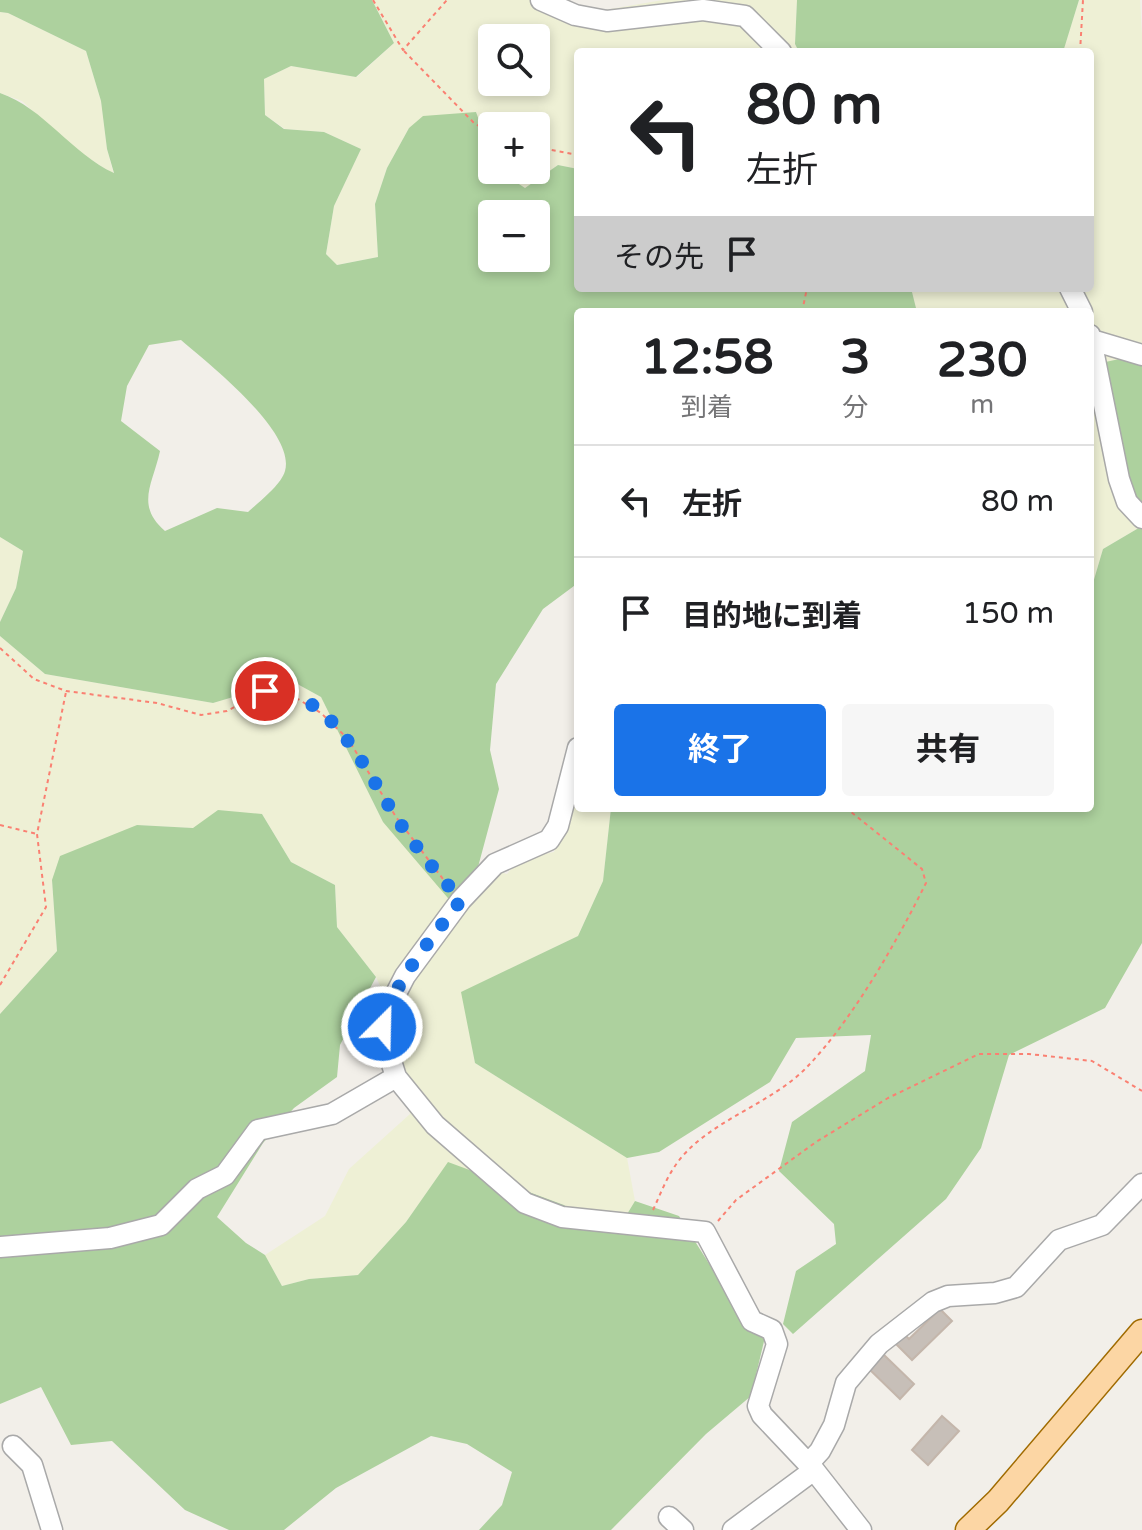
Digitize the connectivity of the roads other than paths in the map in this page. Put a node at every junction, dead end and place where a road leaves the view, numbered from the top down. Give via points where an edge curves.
1 (541, 0) edge
2 (777, 48) edge
3 (1094, 339) edge
4 (1094, 353) edge
5 (1142, 355) edge
6 (1142, 518) edge
7 (574, 764) edge
8 (396, 1077) junction
9 (1142, 1184) edge
10 (0, 1247) edge
11 (1142, 1332) edge
12 (13, 1446) dead end
13 (811, 1467) junction
14 (52, 1530) edge
15 (733, 1530) edge
16 (861, 1530) edge
17 (968, 1530) edge

1 - 2 street via 607,21 703,10 745,16
3 - 5 street
4 - 6 street via 1119,479 1127,502
7 - 8 street via 558,826 549,840 495,864 405,976 382,1027
8 - 10 street via 332,1114 258,1130 225,1175 197,1189 161,1225 110,1238
8 - 13 street via 435,1125 525,1203 562,1217 705,1232 752,1321 772,1330 777,1344 758,1406 762,1415
9 - 13 street via 1102,1225 1059,1240 1016,1287 933,1302 879,1344 846,1383 834,1425
11 - 17 main road
12 - 14 street via 32,1465
13 - 15 street
13 - 16 street

